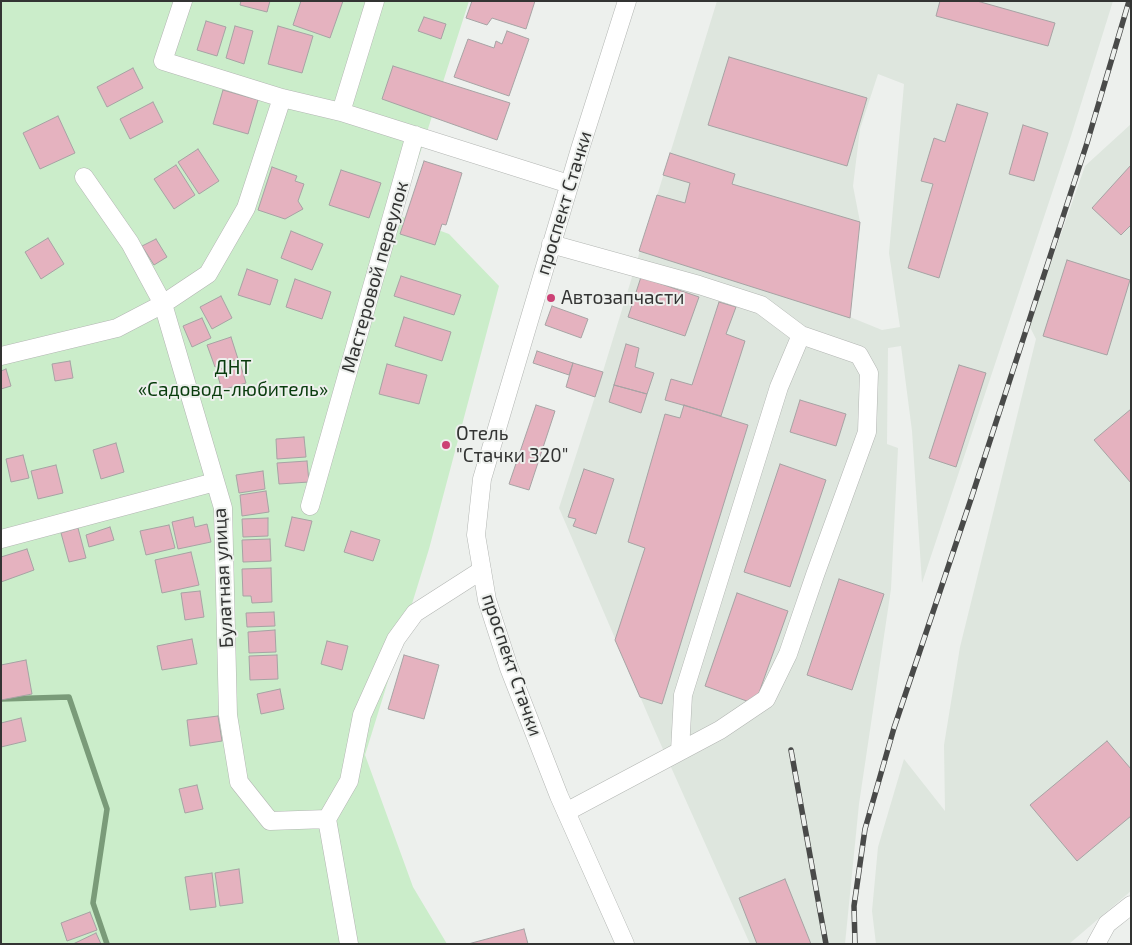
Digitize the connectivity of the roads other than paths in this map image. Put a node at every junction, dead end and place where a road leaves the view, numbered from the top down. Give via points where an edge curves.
1 (183, 1) edge
2 (375, 1) edge
3 (627, 1) edge
4 (282, 98) junction
5 (341, 112) junction
6 (415, 135) junction
7 (84, 177) dead end
8 (569, 184) junction
9 (551, 244) junction
10 (162, 304) junction
11 (801, 335) junction
12 (1, 356) edge
13 (215, 482) junction
14 (310, 506) dead end
15 (1, 539) edge
16 (482, 570) junction
17 (680, 751) junction
18 (566, 812) junction
19 (326, 819) junction
20 (1131, 905) edge
21 (349, 944) edge
22 (625, 944) edge
23 (1096, 944) edge

1 - 4 street via 163,61
2 - 5 street
3 - 8 street, проспект Стачки
4 - 5 street
4 - 10 street via 246,208 208,274
5 - 6 street
6 - 8 street
6 - 14 street, Мастеровой переулок
7 - 10 street, Булатная улица via 130,243
8 - 9 street, проспект Стачки
9 - 11 street via 699,285 761,306
9 - 16 street, проспект Стачки via 482,479 476,535
10 - 12 street via 117,328
10 - 13 street, Булатная улица
11 - 17 street via 779,387 683,695
11 - 17 street via 859,355 870,373 867,432 788,654 766,699 720,730
13 - 15 street
13 - 19 street, Булатная улица via 223,508 228,715 239,782 270,821
16 - 18 street, проспект Стачки via 487,600 509,668
16 - 19 street via 415,613 396,639 362,715 349,781
17 - 18 street
18 - 22 street, проспект Стачки
19 - 21 street
20 - 23 street via 1107,924

